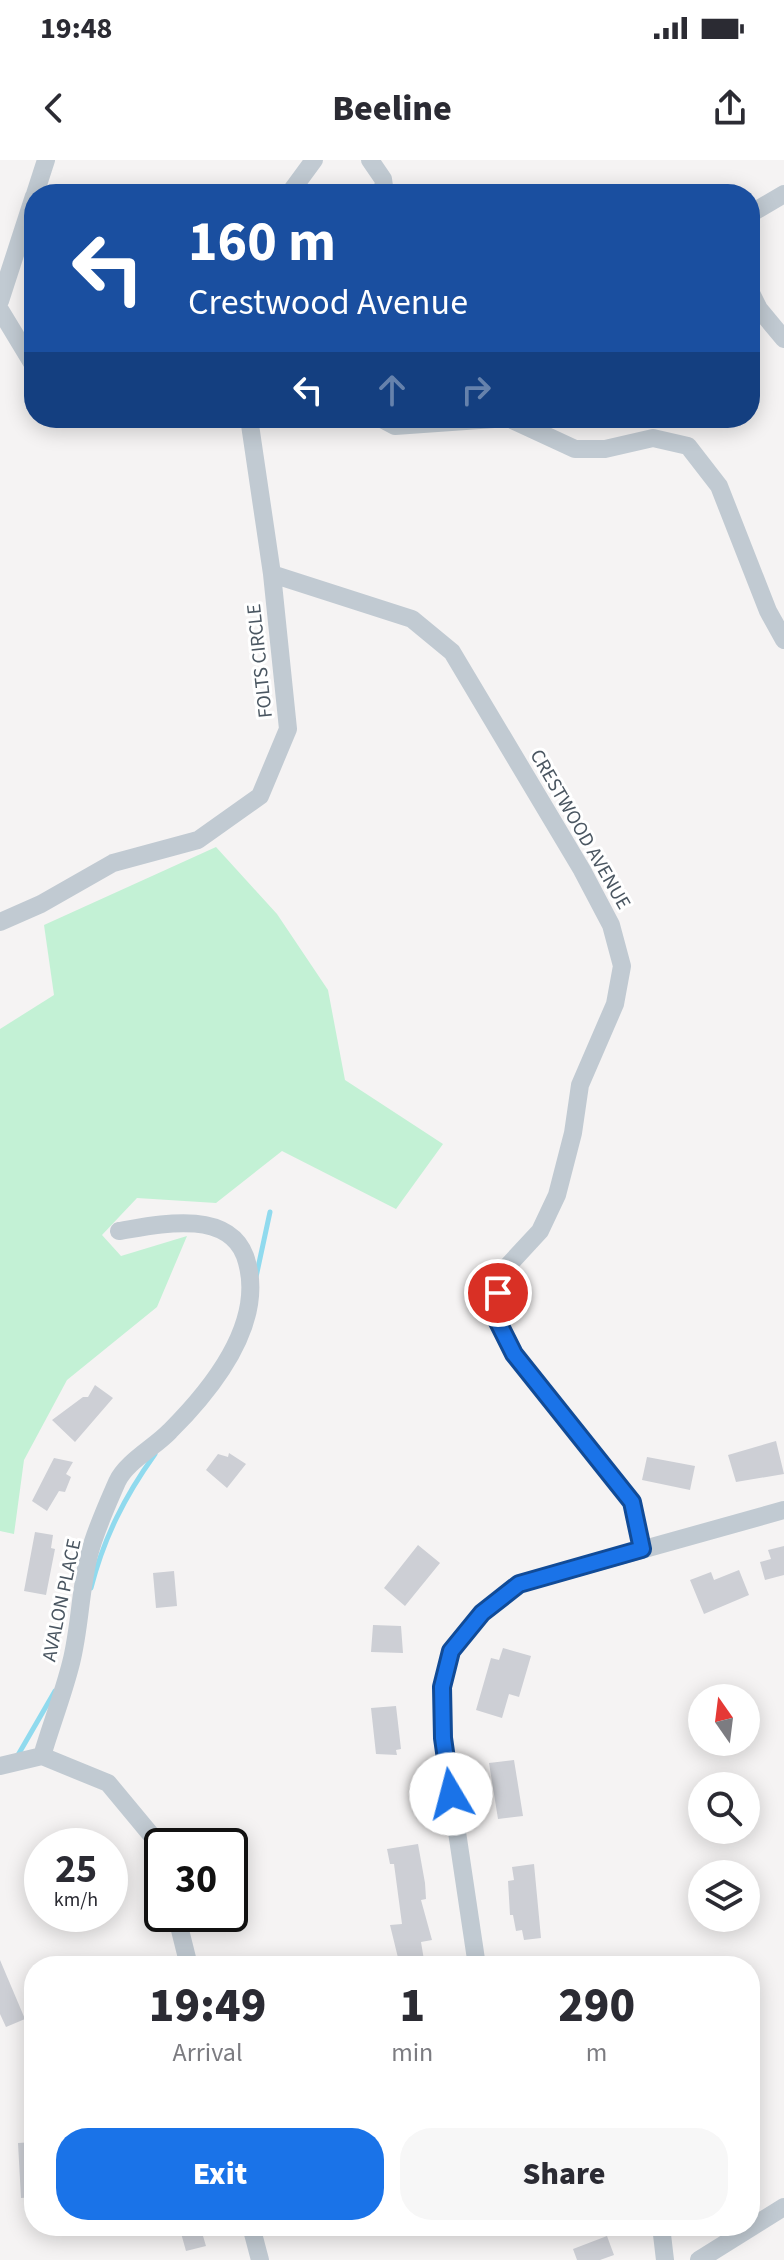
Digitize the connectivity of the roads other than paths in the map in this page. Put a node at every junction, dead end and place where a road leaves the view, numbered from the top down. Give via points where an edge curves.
1 (46, 160) edge
2 (314, 160) edge
3 (370, 160) edge
4 (38, 184) edge
5 (296, 184) edge
6 (384, 184) edge
7 (784, 194) edge
8 (760, 208) edge
9 (24, 226) edge
10 (0, 301) edge
11 (0, 310) edge
12 (760, 310) edge
13 (784, 339) edge
14 (24, 350) edge
15 (250, 428) edge
16 (530, 428) edge
17 (272, 574) junction
18 (784, 640) edge
19 (0, 922) edge
20 (119, 1231) dead end
21 (784, 1510) edge
22 (642, 1549) junction
23 (42, 1756) junction
24 (0, 1766) edge
25 (145, 1828) edge
26 (180, 1932) edge
27 (186, 1956) edge
28 (476, 1956) edge
29 (784, 2207) edge
30 (760, 2222) edge
31 (254, 2236) edge
32 (662, 2236) edge
33 (737, 2236) edge
34 (260, 2260) edge
35 (665, 2260) edge
36 (699, 2260) edge

1 - 4 street
2 - 5 street
3 - 6 street
7 - 8 street
9 - 10 street
11 - 14 street
12 - 13 street
15 - 17 street, FOLTS CIRCLE
16 - 18 street via 575,449 605,449 653,438 688,446 719,486
17 - 19 street, FOLTS CIRCLE via 288,729 260,796 198,840 113,863
17 - 22 street, CRESTWOOD AVENUE via 412,619 452,652 611,925 622,966 615,1004 580,1085 557,1195 540,1231 503,1271 494,1314 514,1354 632,1502
20 - 23 street, AVALON PLACE via 178,1222 227,1234 242,1248 250,1270 250,1301 228,1361 171,1430 119,1477 89,1555 71,1662
21 - 22 street
22 - 28 street via 519,1584 482,1613 451,1651 442,1687 443,1738
23 - 24 street
23 - 25 street via 108,1783
26 - 27 street
29 - 30 street
31 - 34 street
32 - 35 street
33 - 36 street

